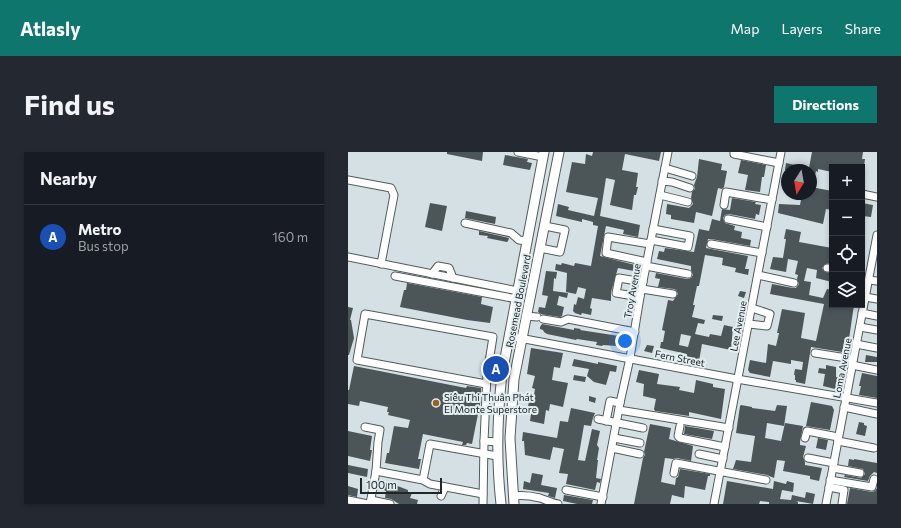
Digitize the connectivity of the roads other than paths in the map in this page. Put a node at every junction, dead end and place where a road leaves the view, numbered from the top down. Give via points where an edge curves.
1 (518, 152) edge
2 (559, 152) edge
3 (668, 152) edge
4 (734, 152) edge
5 (781, 152) edge
6 (544, 155) edge
7 (779, 163) junction
8 (665, 168) junction
9 (692, 176) dead end
10 (348, 180) edge
11 (662, 181) junction
12 (690, 188) dead end
13 (865, 195) edge
14 (660, 196) junction
15 (877, 197) edge
16 (772, 200) junction
17 (688, 202) dead end
18 (724, 205) dead end
19 (728, 219) dead end
20 (465, 223) dead end
21 (545, 226) junction
22 (767, 227) junction
23 (653, 229) junction
24 (877, 235) edge
25 (527, 241) junction
26 (651, 242) junction
27 (711, 244) dead end
28 (540, 248) junction
29 (762, 253) junction
30 (348, 257) edge
31 (875, 258) edge
32 (381, 264) junction
33 (646, 264) junction
34 (874, 268) edge
35 (688, 274) dead end
36 (758, 275) junction
37 (395, 276) dead end
38 (867, 277) edge
39 (877, 282) edge
40 (794, 283) dead end
41 (642, 286) junction
42 (673, 294) dead end
43 (518, 295) junction
44 (640, 297) junction
45 (865, 297) joint
46 (877, 299) edge
47 (752, 308) junction
48 (863, 308) edge
49 (862, 313) junction
50 (526, 316) junction
51 (877, 316) edge
52 (749, 324) junction
53 (860, 327) junction
54 (877, 330) edge
55 (635, 332) junction
56 (509, 336) junction
57 (522, 338) junction
58 (856, 344) junction
59 (877, 348) edge
60 (815, 353) dead end
61 (630, 358) junction
62 (853, 362) junction
63 (877, 370) edge
64 (487, 374) junction
65 (502, 377) junction
66 (738, 379) junction
67 (486, 384) junction
68 (846, 397) junction
69 (877, 403) edge
70 (620, 407) junction
71 (844, 407) junction
72 (877, 414) edge
73 (598, 419) dead end
74 (606, 421) junction
75 (616, 423) junction
76 (680, 426) dead end
77 (365, 427) dead end
78 (643, 428) dead end
79 (729, 428) junction
80 (614, 438) junction
81 (805, 438) dead end
82 (838, 439) junction
83 (484, 441) junction
84 (497, 442) junction
85 (640, 443) dead end
86 (725, 447) junction
87 (612, 448) junction
88 (874, 448) dead end
89 (483, 453) junction
90 (640, 454) dead end
91 (699, 454) dead end
92 (497, 456) junction
93 (808, 458) dead end
94 (723, 459) junction
95 (833, 465) junction
96 (376, 471) junction
97 (720, 471) junction
98 (674, 473) dead end
99 (860, 473) dead end
100 (874, 479) dead end
101 (423, 480) junction
102 (766, 480) dead end
103 (830, 484) junction
104 (445, 487) junction
105 (566, 490) dead end
106 (483, 494) junction
107 (441, 496) dead end
108 (348, 500) edge
109 (602, 500) edge
110 (512, 501) edge
111 (370, 503) edge
112 (390, 504) edge
113 (483, 504) edge
114 (501, 504) edge
115 (558, 504) edge
116 (714, 504) edge
117 (828, 504) edge
118 (842, 504) edge

1 - 6 street
2 - 21 main road, Rosemead Boulevard
3 - 8 street, Troy Avenue
4 - 7 street
5 - 7 street, Lee Avenue
6 - 25 main road, Rosemead Boulevard
7 - 16 street, Lee Avenue
8 - 9 street
8 - 11 street, Troy Avenue
10 - 32 street via 391,188 394,195
11 - 12 street
11 - 14 street, Troy Avenue
13 - 15 street
14 - 17 street
14 - 23 street, Troy Avenue
16 - 18 street via 726,192
16 - 22 street, Lee Avenue
19 - 22 street
20 - 25 street via 511,233 519,240
21 - 28 main road, Rosemead Boulevard
21 - 28 street via 564,230 560,252
22 - 29 street, Lee Avenue
23 - 26 street, Troy Avenue
23 - 26 street via 690,236 688,247
24 - 31 street, Loma Avenue
25 - 43 main road, Rosemead Boulevard
26 - 33 street, Troy Avenue
26 - 33 street via 608,237 606,253
27 - 29 street
28 - 50 main road, Rosemead Boulevard
29 - 36 street, Lee Avenue
30 - 32 street
31 - 34 street, Loma Avenue
32 - 43 street via 453,278
33 - 35 street
33 - 41 street, Troy Avenue
34 - 38 street, Loma Avenue
36 - 40 street
36 - 47 street, Lee Avenue
37 - 43 street
38 - 39 street
38 - 45 street, Loma Avenue
41 - 42 street
41 - 44 street, Troy Avenue
41 - 44 street via 619,278 616,293
43 - 56 main road, Rosemead Boulevard
44 - 55 street, Troy Avenue
45 - 46 street
47 - 52 street, Lee Avenue
47 - 52 street via 770,314 767,326
48 - 49 street, Loma Avenue
49 - 51 street
49 - 53 street, Loma Avenue
50 - 55 street via 562,322 568,319
50 - 57 main road, Rosemead Boulevard
52 - 66 street, Lee Avenue
53 - 54 street
53 - 58 street, Loma Avenue
55 - 61 street, Troy Avenue
56 - 57 street, Fern Street
56 - 65 main road, Rosemead Boulevard
57 - 61 street, Fern Street
57 - 110 main road, Rosemead Boulevard via 514,379 511,452 507,465 507,485
58 - 59 street
58 - 62 street, Loma Avenue
60 - 62 street
61 - 66 street, Fern Street
61 - 70 street, Troy Avenue
62 - 63 street
62 - 68 street, Loma Avenue
64 - 65 street
64 - 67 street
64 - 67 street via 493,337 365,314 357,360
65 - 84 main road, Rosemead Boulevard
66 - 68 street, Fern Street
66 - 79 street, Lee Avenue
67 - 83 street
68 - 69 street, Fern Street
68 - 71 street, Loma Avenue
70 - 74 street via 610,401
70 - 75 street, Troy Avenue
70 - 79 street
71 - 72 street
71 - 82 street, Loma Avenue
73 - 74 street
74 - 75 street
75 - 78 street
75 - 80 street, Troy Avenue
76 - 86 street via 680,438
77 - 96 street via 380,430
79 - 86 street, Lee Avenue
80 - 85 street
80 - 87 street, Troy Avenue
81 - 82 street via 807,431
82 - 88 street
82 - 95 street, Loma Avenue
83 - 84 street
83 - 89 street
84 - 92 main road, Rosemead Boulevard
86 - 94 street, Lee Avenue
87 - 90 street
87 - 109 street, Troy Avenue
89 - 92 street
89 - 101 street via 430,444
89 - 106 street
91 - 94 street
92 - 114 main road, Rosemead Boulevard
93 - 95 street
94 - 97 street, Lee Avenue
95 - 99 street
95 - 103 street, Loma Avenue
96 - 101 street
96 - 111 street
97 - 98 street via 676,463
97 - 102 street
97 - 116 street, Lee Avenue
100 - 103 street via 872,488
101 - 104 street
103 - 117 street, Loma Avenue
103 - 118 street via 844,490
104 - 106 street
104 - 107 street
105 - 109 street
106 - 113 street
108 - 111 street
110 - 115 street via 522,495
111 - 112 street

